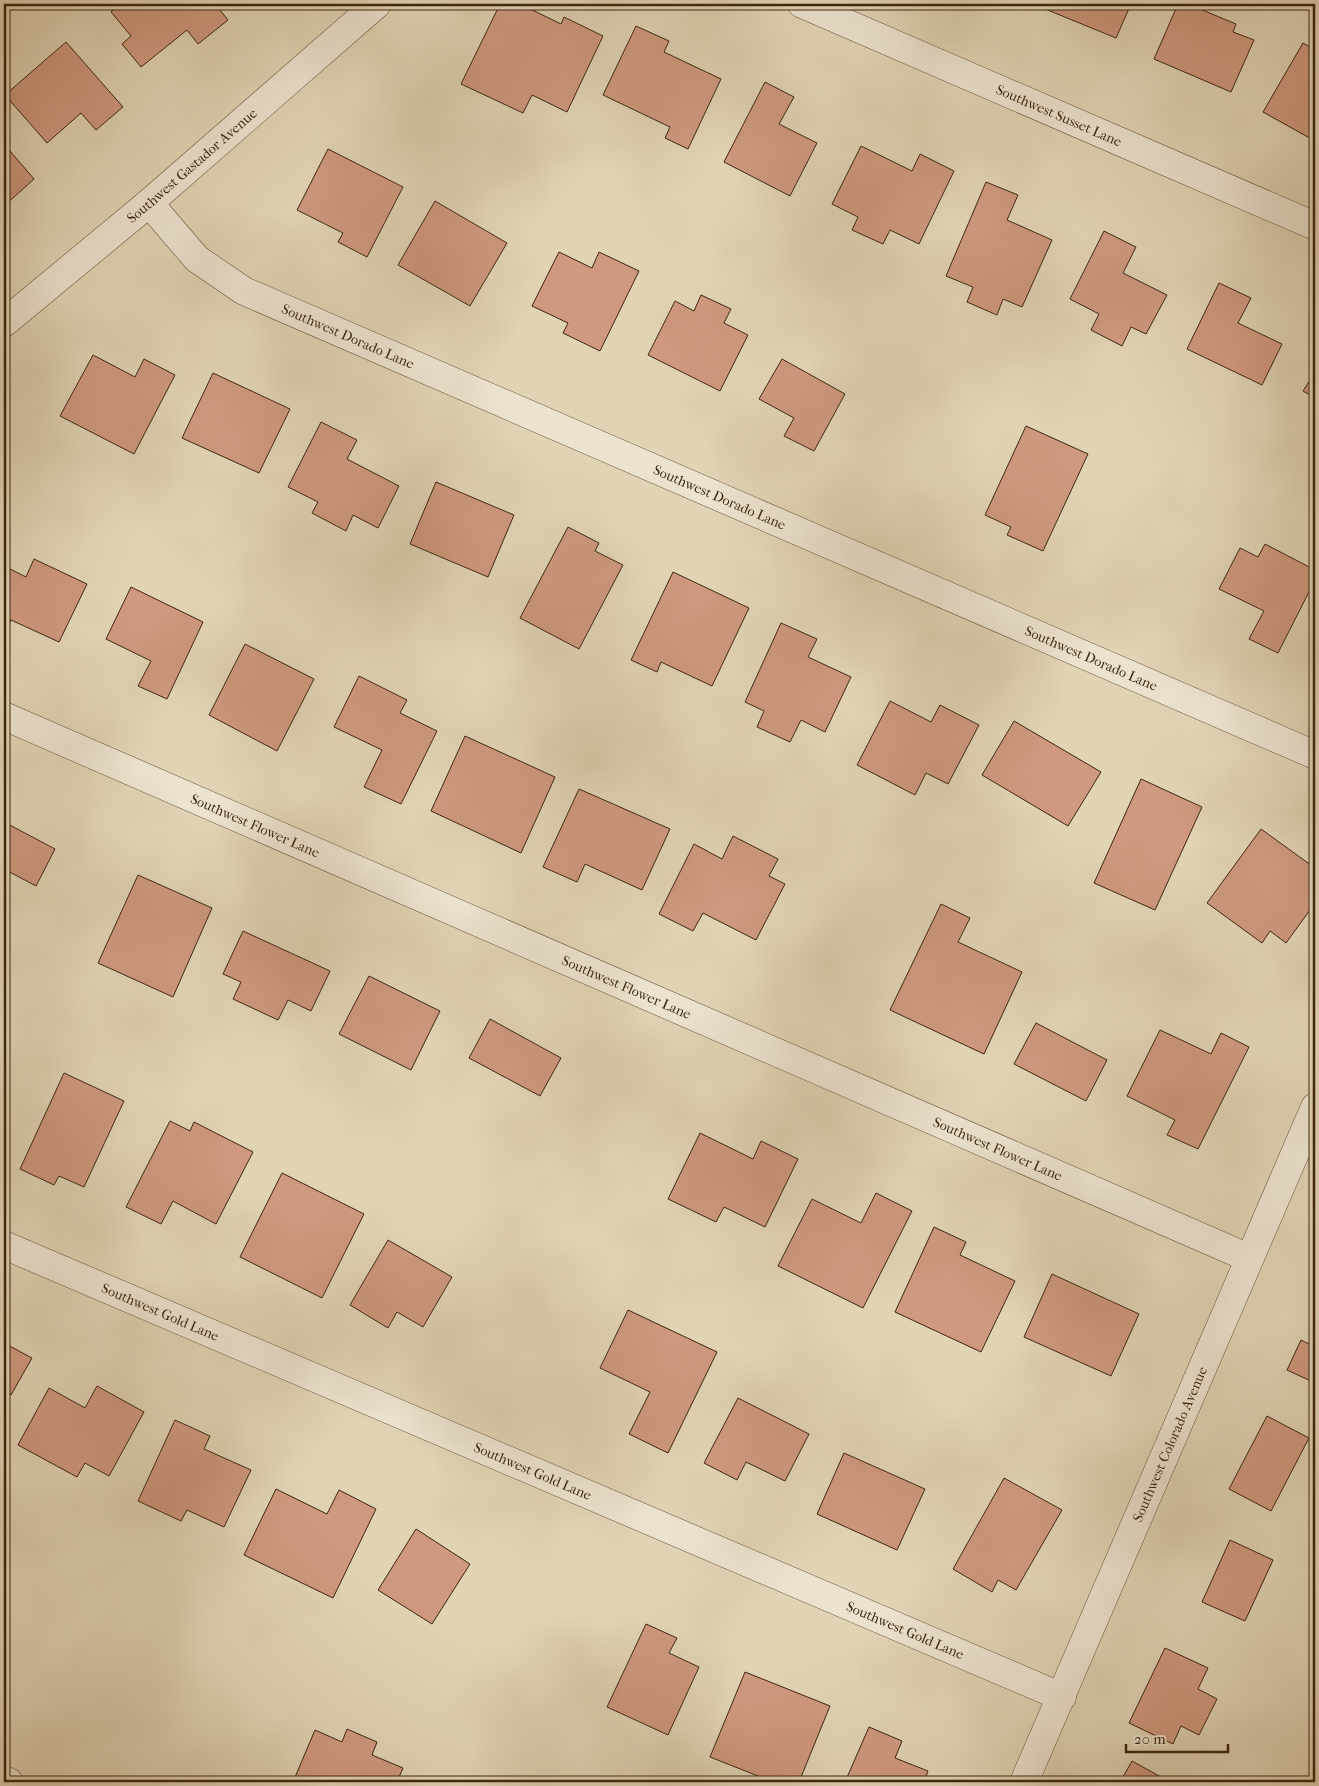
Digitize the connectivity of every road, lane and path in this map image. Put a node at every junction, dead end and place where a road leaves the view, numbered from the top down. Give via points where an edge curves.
1 (377, 4) edge
2 (802, 4) edge
3 (149, 203) junction
4 (1315, 226) edge
5 (4, 323) edge
6 (4, 716) edge
7 (1315, 754) edge
8 (1315, 1107) edge
9 (4, 1245) edge
10 (1249, 1258) junction
11 (1062, 1697) junction
12 (4, 1780) edge
13 (9, 1782) edge
14 (1024, 1782) edge

1 - 3 street, Southwest Gastador Avenue
2 - 4 street, Southwest Susset Lane
3 - 5 street, Southwest Gastador Avenue
3 - 7 street, Southwest Dorado Lane via 197,258 244,291
6 - 10 street, Southwest Flower Lane
8 - 10 street, Southwest Colorado Avenue
9 - 11 street, Southwest Gold Lane
10 - 11 street, Southwest Colorado Avenue
11 - 14 street, Southwest Colorado Avenue
12 - 13 street

